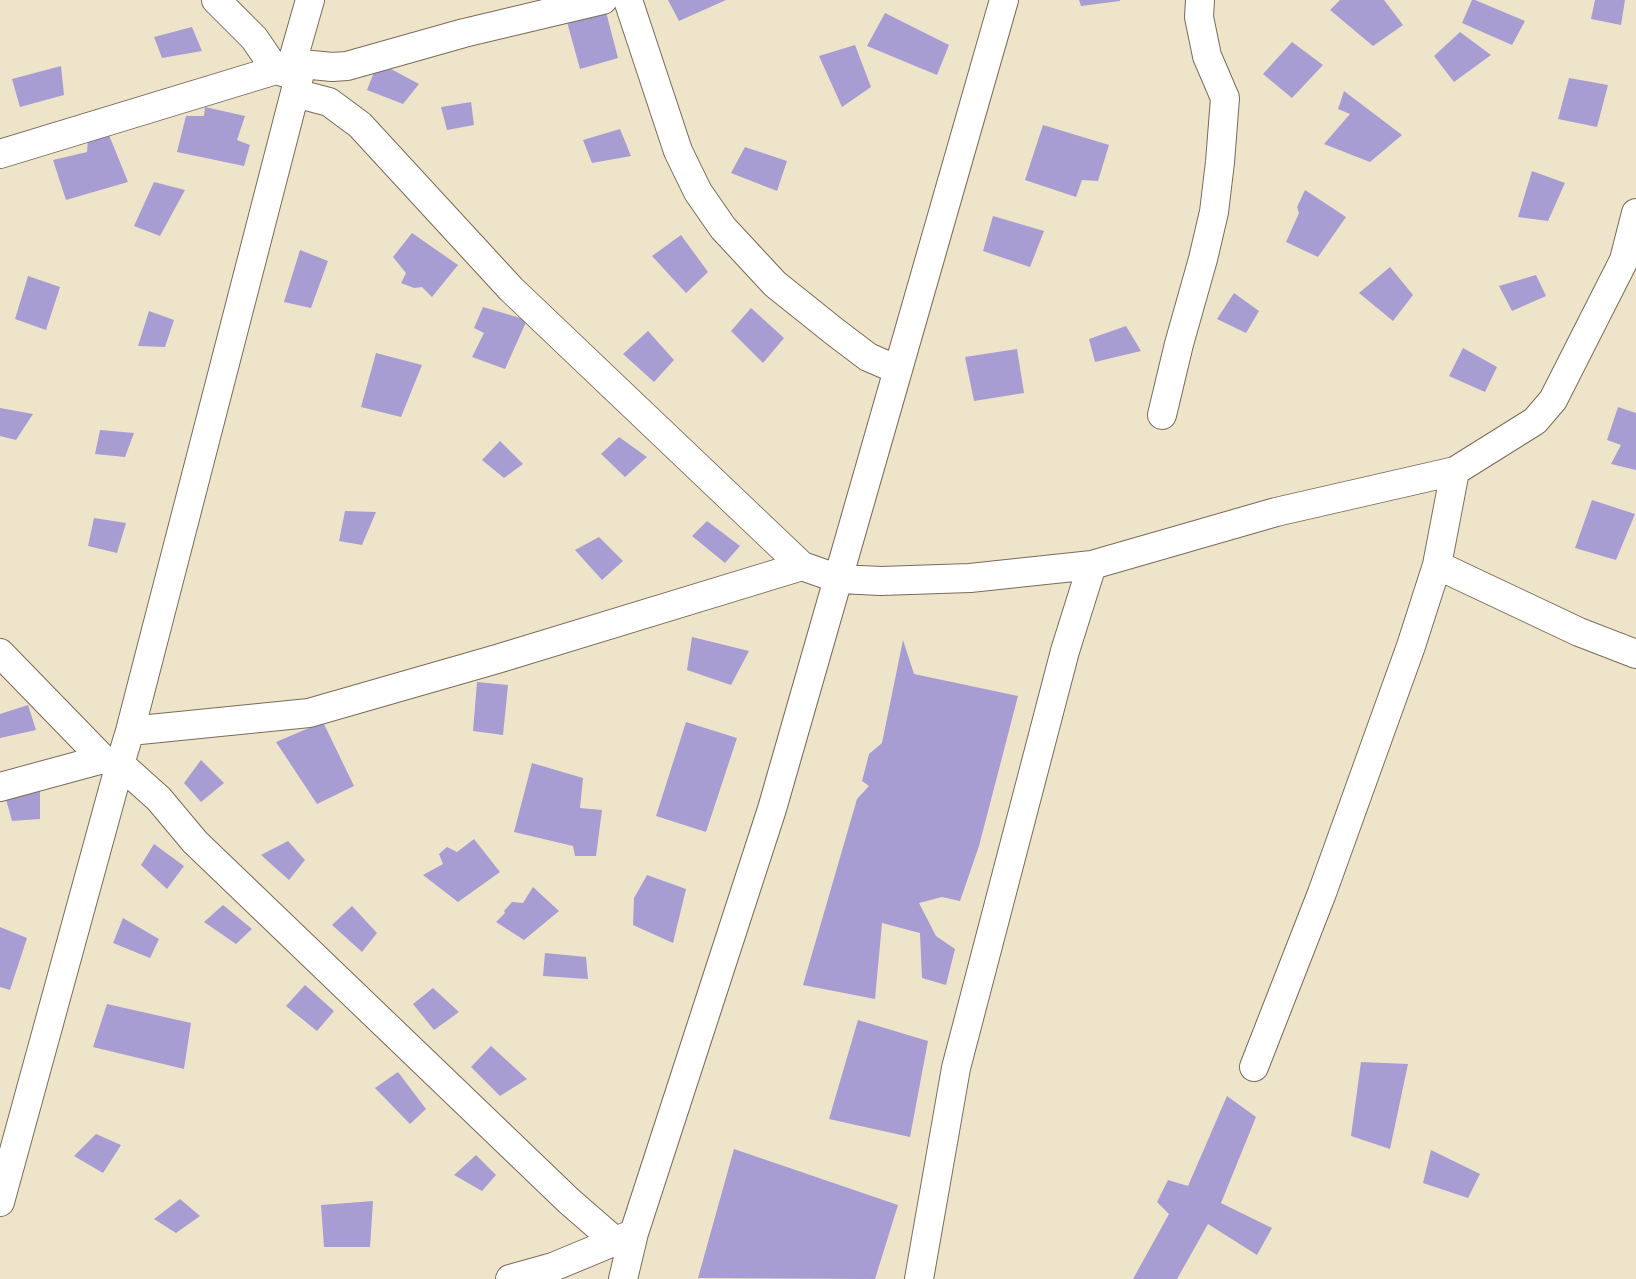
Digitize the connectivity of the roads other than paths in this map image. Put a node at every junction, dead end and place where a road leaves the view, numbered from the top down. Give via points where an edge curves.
1 (216, 0) edge
2 (310, 0) edge
3 (603, 0) edge
4 (628, 0) edge
5 (1004, 0) edge
6 (1200, 0) edge
7 (290, 76) junction
8 (0, 154) edge
9 (1636, 213) edge
10 (1627, 278) edge
11 (898, 370) junction
12 (1162, 416) dead end
13 (1455, 471) junction
14 (1437, 564) junction
15 (1092, 565) junction
16 (802, 566) junction
17 (839, 579) junction
18 (0, 653) edge
19 (1636, 654) edge
20 (130, 731) junction
21 (111, 761) junction
22 (0, 787) edge
23 (1254, 1067) dead end
24 (0, 1202) edge
25 (625, 1237) junction
26 (510, 1279) edge
27 (623, 1279) edge
28 (919, 1279) edge

1 - 7 street
2 - 7 street
3 - 7 street via 464,33 347,66
4 - 11 street via 678,151 698,192 723,228 775,284 868,357
5 - 11 street
6 - 12 street via 1199,18 1207,56 1225,98 1220,162 1214,212
7 - 8 street
7 - 16 street via 360,125 511,289
7 - 20 street
9 - 10 street via 1624,260
10 - 13 street via 1553,400 1535,421
11 - 17 street
13 - 14 street
13 - 15 street via 1276,512
14 - 19 street via 1579,632
14 - 23 street via 1411,646 1325,884
15 - 17 street via 970,578
15 - 28 street via 1065,651 956,1068
16 - 17 street
16 - 20 street via 309,713
17 - 25 street via 772,809
18 - 21 street
20 - 21 street
21 - 22 street
21 - 24 street
21 - 25 street via 159,799 202,848 570,1201
25 - 26 street via 553,1267
25 - 27 street

